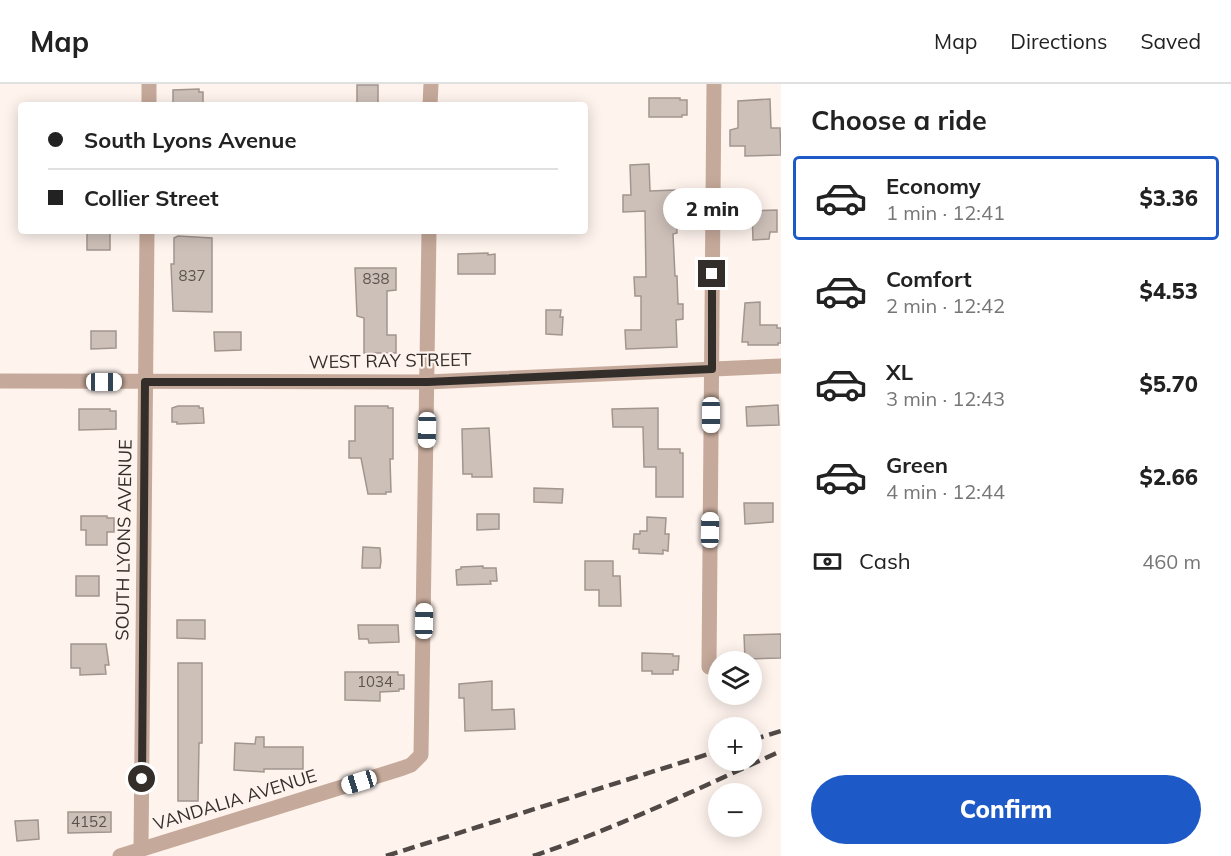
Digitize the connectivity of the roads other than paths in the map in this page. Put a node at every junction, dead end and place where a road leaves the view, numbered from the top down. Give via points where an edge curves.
1 (149, 84) edge
2 (431, 84) edge
3 (714, 84) edge
4 (149, 102) edge
5 (430, 102) edge
6 (147, 234) edge
7 (429, 234) edge
8 (781, 366) edge
9 (712, 369) junction
10 (0, 381) edge
11 (145, 382) junction
12 (428, 382) junction
13 (709, 651) edge
14 (141, 849) junction
15 (120, 856) edge

1 - 4 street
2 - 5 street
3 - 9 street
6 - 11 street, SOUTH LYONS AVENUE
7 - 12 street
8 - 9 street, WEST RAY STREET
9 - 12 street, WEST RAY STREET
9 - 13 street
10 - 11 street, WEST RAY STREET
11 - 12 street, WEST RAY STREET
11 - 14 street, SOUTH LYONS AVENUE
12 - 14 street, VANDALIA AVENUE via 421,755 403,768
14 - 15 street, VANDALIA AVENUE

